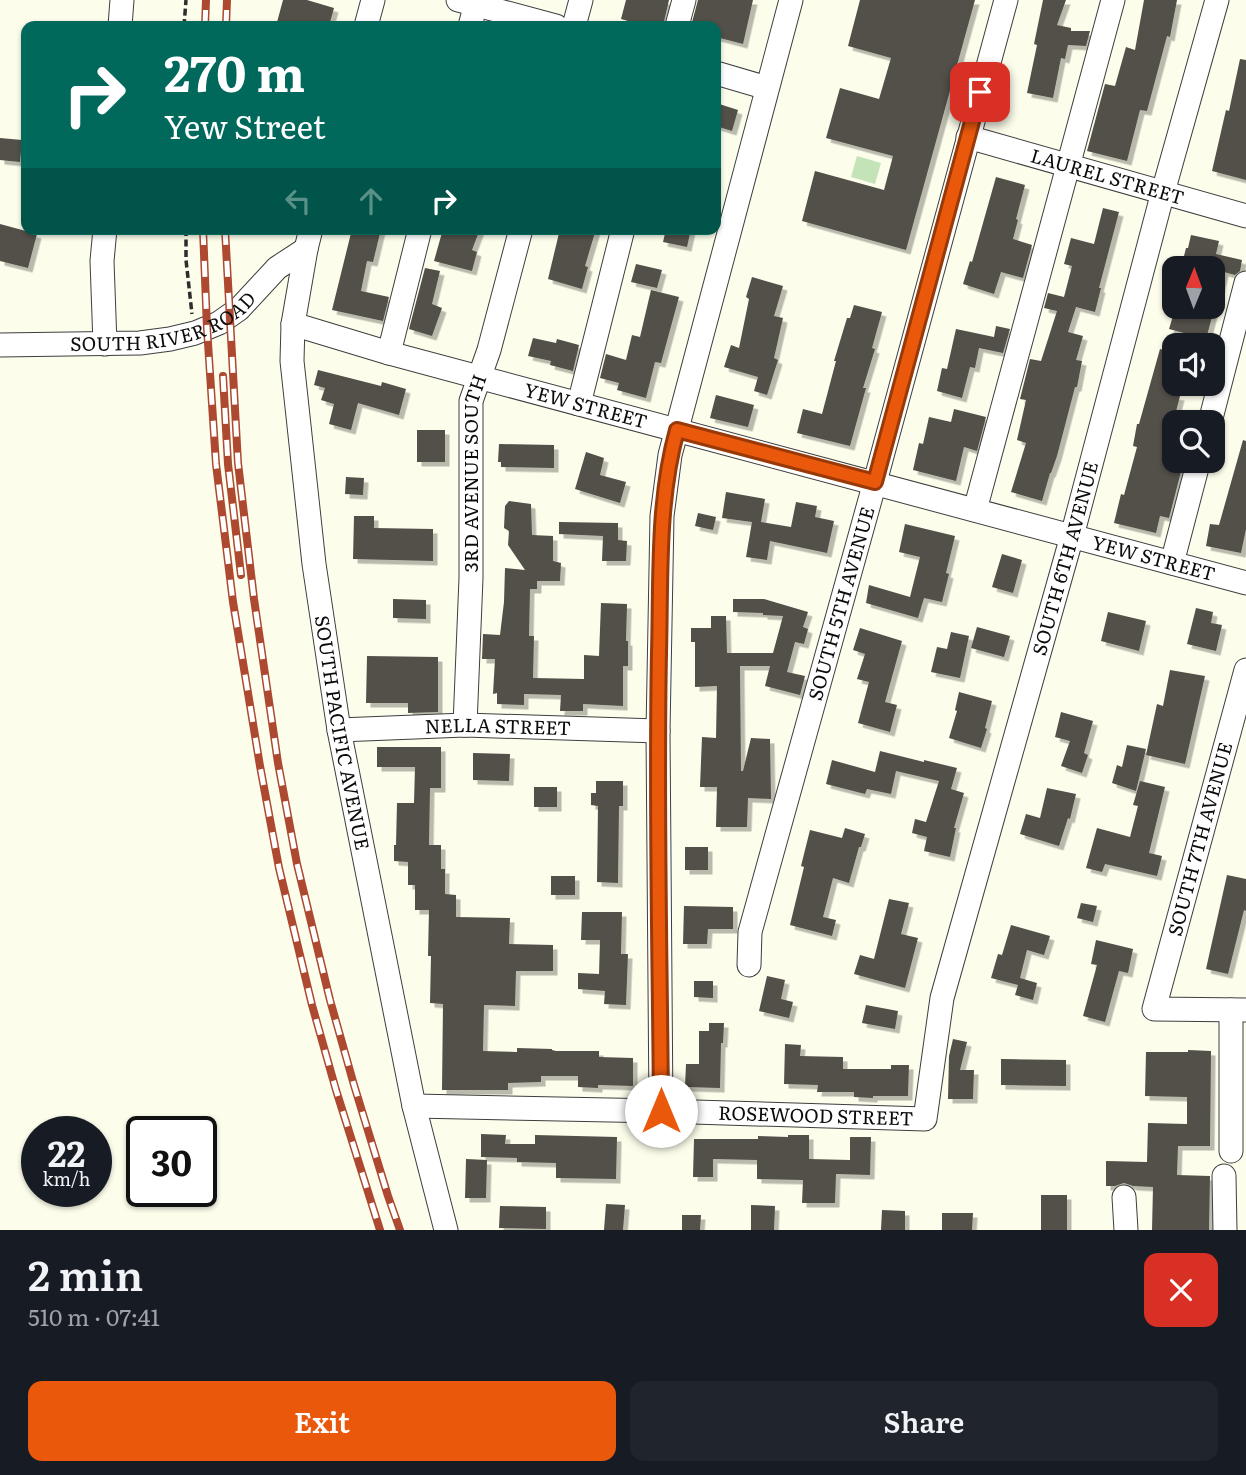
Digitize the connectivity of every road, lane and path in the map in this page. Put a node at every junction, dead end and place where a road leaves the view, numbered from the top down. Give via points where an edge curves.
1 (122, 0) edge
2 (186, 0) edge
3 (373, 0) edge
4 (581, 0) edge
5 (684, 0) edge
6 (791, 0) edge
7 (1006, 0) edge
8 (1112, 0) edge
9 (1217, 0) edge
10 (470, 8) edge
11 (120, 21) edge
12 (184, 21) edge
13 (367, 21) edge
14 (532, 21) edge
15 (575, 21) edge
16 (678, 21) edge
17 (721, 74) edge
18 (767, 88) junction
19 (968, 137) junction
20 (1067, 165) junction
21 (1163, 192) junction
22 (1246, 216) edge
23 (104, 235) edge
24 (186, 235) edge
25 (418, 235) edge
26 (519, 235) edge
27 (621, 235) edge
28 (308, 239) edge
29 (1246, 283) edge
30 (293, 324) junction
31 (195, 333) junction
32 (106, 344) junction
33 (0, 345) edge
34 (389, 353) junction
35 (479, 376) junction
36 (579, 404) junction
37 (1213, 410) edge
38 (677, 430) junction
39 (1196, 473) edge
40 (875, 482) junction
41 (975, 510) junction
42 (1072, 536) junction
43 (1172, 563) junction
44 (1246, 583) edge
45 (1246, 670) edge
46 (465, 725) junction
47 (339, 730) junction
48 (657, 731) junction
49 (750, 965) dead end
50 (1238, 1010) edge
51 (414, 1106) junction
52 (661, 1111) junction
53 (925, 1119) joint
54 (1231, 1152) dead end
55 (1224, 1176) dead end
56 (1125, 1197) dead end
57 (446, 1230) edge
58 (1126, 1230) edge
59 (1225, 1230) edge

1 - 11 street
2 - 12 path
3 - 13 street
4 - 15 street
5 - 16 street
6 - 18 street
7 - 19 street, SOUTH 5TH AVENUE
8 - 20 street
9 - 21 street, SOUTH 6TH AVENUE
10 - 14 street
17 - 18 street
18 - 38 street
19 - 20 street, LAUREL STREET
19 - 40 street, SOUTH 5TH AVENUE
20 - 21 street, LAUREL STREET
20 - 41 street
21 - 22 street, LAUREL STREET
21 - 42 street, SOUTH 6TH AVENUE
23 - 32 street
24 - 31 path
25 - 34 street
26 - 35 street, 3RD AVENUE SOUTH
27 - 36 street
28 - 30 street, SOUTH PACIFIC AVENUE
28 - 31 street, SOUTH RIVER ROAD via 239,309
29 - 37 street
30 - 34 street, YEW STREET
30 - 47 street, SOUTH PACIFIC AVENUE via 292,361 314,564
31 - 32 street, SOUTH RIVER ROAD via 170,340
32 - 33 street, SOUTH RIVER ROAD
34 - 35 street, YEW STREET
35 - 36 street, YEW STREET
35 - 46 street, 3RD AVENUE SOUTH via 471,401
36 - 38 street, YEW STREET
38 - 40 street, YEW STREET
38 - 48 street via 662,516
39 - 43 street
40 - 41 street, YEW STREET
40 - 49 street, SOUTH 5TH AVENUE via 750,932
41 - 42 street, YEW STREET
42 - 43 street, YEW STREET
42 - 53 street, SOUTH 6TH AVENUE via 942,998
43 - 44 street, YEW STREET
45 - 50 street, SOUTH 7TH AVENUE via 1154,1009
46 - 47 street, NELLA STREET
46 - 48 street, NELLA STREET
47 - 51 street, SOUTH PACIFIC AVENUE
48 - 52 street
50 - 54 street
51 - 52 street, ROSEWOOD STREET
51 - 57 street, SOUTH PACIFIC AVENUE
52 - 53 street, ROSEWOOD STREET
55 - 59 street
56 - 58 street

